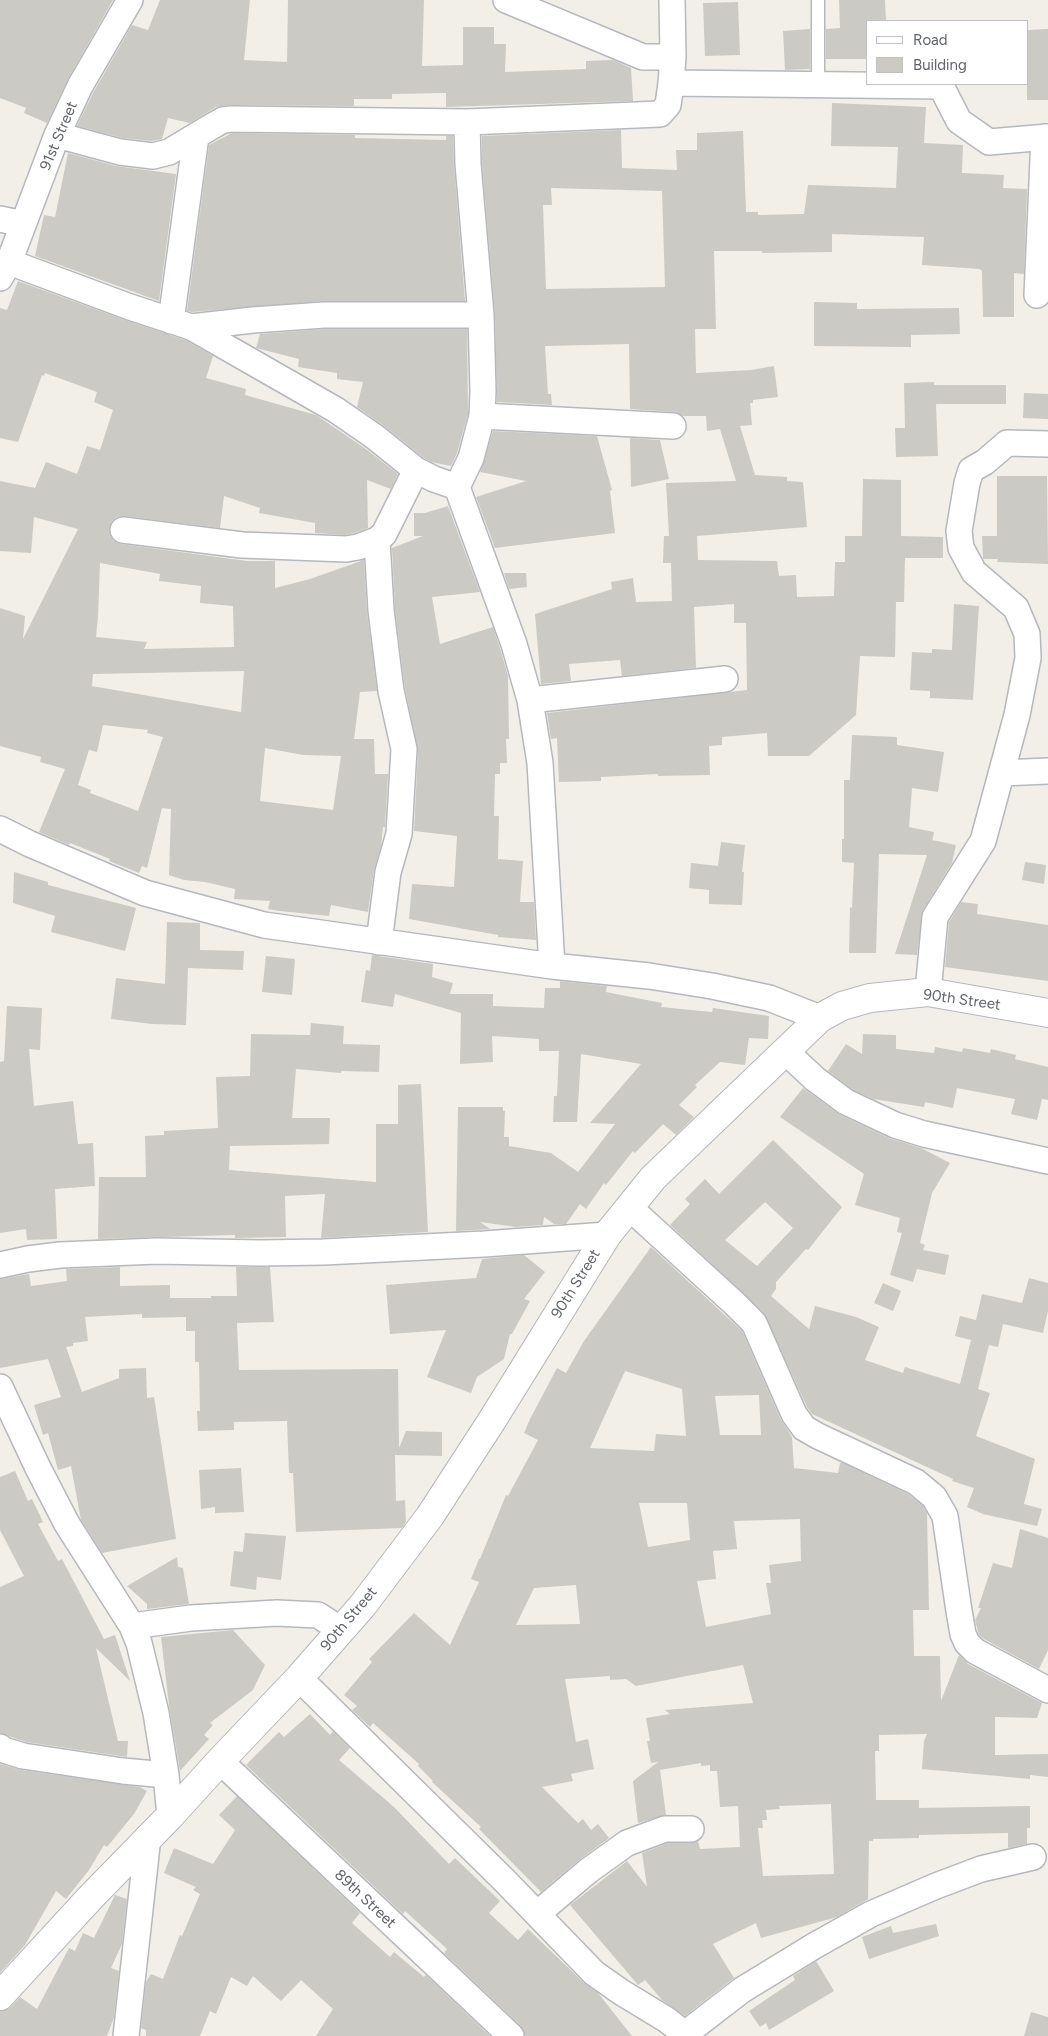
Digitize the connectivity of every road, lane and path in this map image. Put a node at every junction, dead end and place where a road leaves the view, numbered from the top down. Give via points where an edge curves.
1 (130, 0) edge
2 (506, 0) edge
3 (672, 0) edge
4 (818, 0) edge
5 (673, 57) junction
6 (671, 83) junction
7 (818, 85) junction
8 (467, 122) junction
9 (57, 135) junction
10 (196, 136) junction
11 (1046, 137) edge
12 (12, 221) edge
13 (5, 270) edge
14 (1037, 295) dead end
15 (481, 315) junction
16 (181, 324) junction
17 (482, 416) junction
18 (673, 426) dead end
19 (1048, 444) edge
20 (416, 470) junction
21 (457, 487) junction
22 (123, 530) dead end
23 (377, 540) junction
24 (725, 679) dead end
25 (530, 700) junction
26 (1048, 772) edge
27 (1002, 773) junction
28 (0, 829) edge
29 (379, 942) junction
30 (552, 966) junction
31 (928, 992) junction
32 (1048, 1013) edge
33 (820, 1018) junction
34 (785, 1051) junction
35 (1048, 1161) edge
36 (630, 1208) junction
37 (607, 1235) junction
38 (0, 1265) edge
39 (0, 1386) edge
40 (132, 1626) junction
41 (341, 1630) junction
42 (298, 1678) junction
43 (1048, 1690) edge
44 (0, 1747) edge
45 (220, 1761) junction
46 (166, 1775) junction
47 (170, 1816) junction
48 (691, 1829) dead end
49 (148, 1837) junction
50 (1033, 1858) dead end
51 (537, 1914) junction
52 (0, 1996) edge
53 (686, 2035) edge
54 (126, 2036) edge
55 (511, 2036) edge

1 - 9 street, 91st Street via 80,86
2 - 5 street via 643,57
3 - 5 street
4 - 7 lane
5 - 6 street
6 - 7 street
6 - 8 street via 668,105 660,114
7 - 11 street via 941,86 959,121 989,142
8 - 10 street via 231,119 223,120
8 - 15 street
9 - 10 street via 120,152 153,156 169,152
9 - 12 street, 91st Street
10 - 16 street
11 - 14 street
12 - 13 street, 91st Street
13 - 16 street
15 - 16 street via 324,315
15 - 17 street
16 - 20 street via 357,423
17 - 18 street
17 - 21 street via 471,458
19 - 27 street via 1007,443 971,470 960,516 961,548 974,572 1016,608 1027,634 1028,658
20 - 21 street
20 - 23 street via 384,534
21 - 25 street via 514,644
22 - 23 street via 242,545 346,549
23 - 29 street via 391,691 404,749 399,834 388,872
24 - 25 street
25 - 30 street via 540,763
26 - 27 street
27 - 31 street via 983,841 935,917
28 - 29 street via 145,892 264,925
29 - 30 street
30 - 33 street via 712,986 769,998
31 - 32 street, 90th Street
31 - 33 street, 90th Street via 870,998 842,1006
33 - 34 street, 90th Street
34 - 35 street via 846,1102 895,1125
34 - 36 street, 90th Street via 653,1178
36 - 37 street, 90th Street
36 - 43 street via 754,1323 794,1414 804,1428 916,1482 934,1497 945,1516 967,1643 975,1651
37 - 38 street via 324,1252 70,1254
37 - 41 street, 90th Street via 430,1516
39 - 40 street via 67,1524
40 - 41 street via 276,1612 318,1616
40 - 46 street via 146,1671
41 - 42 street, 90th Street
42 - 45 street, 90th Street
42 - 51 street
44 - 46 street via 23,1756
45 - 47 street, 90th Street
45 - 55 street, 89th Street
46 - 47 street
47 - 49 street, 90th Street
48 - 51 street via 665,1829 627,1843 588,1870
49 - 52 street, 90th Street
49 - 54 street
50 - 53 street via 981,1869 871,1914 742,1990
51 - 53 street via 594,1973

